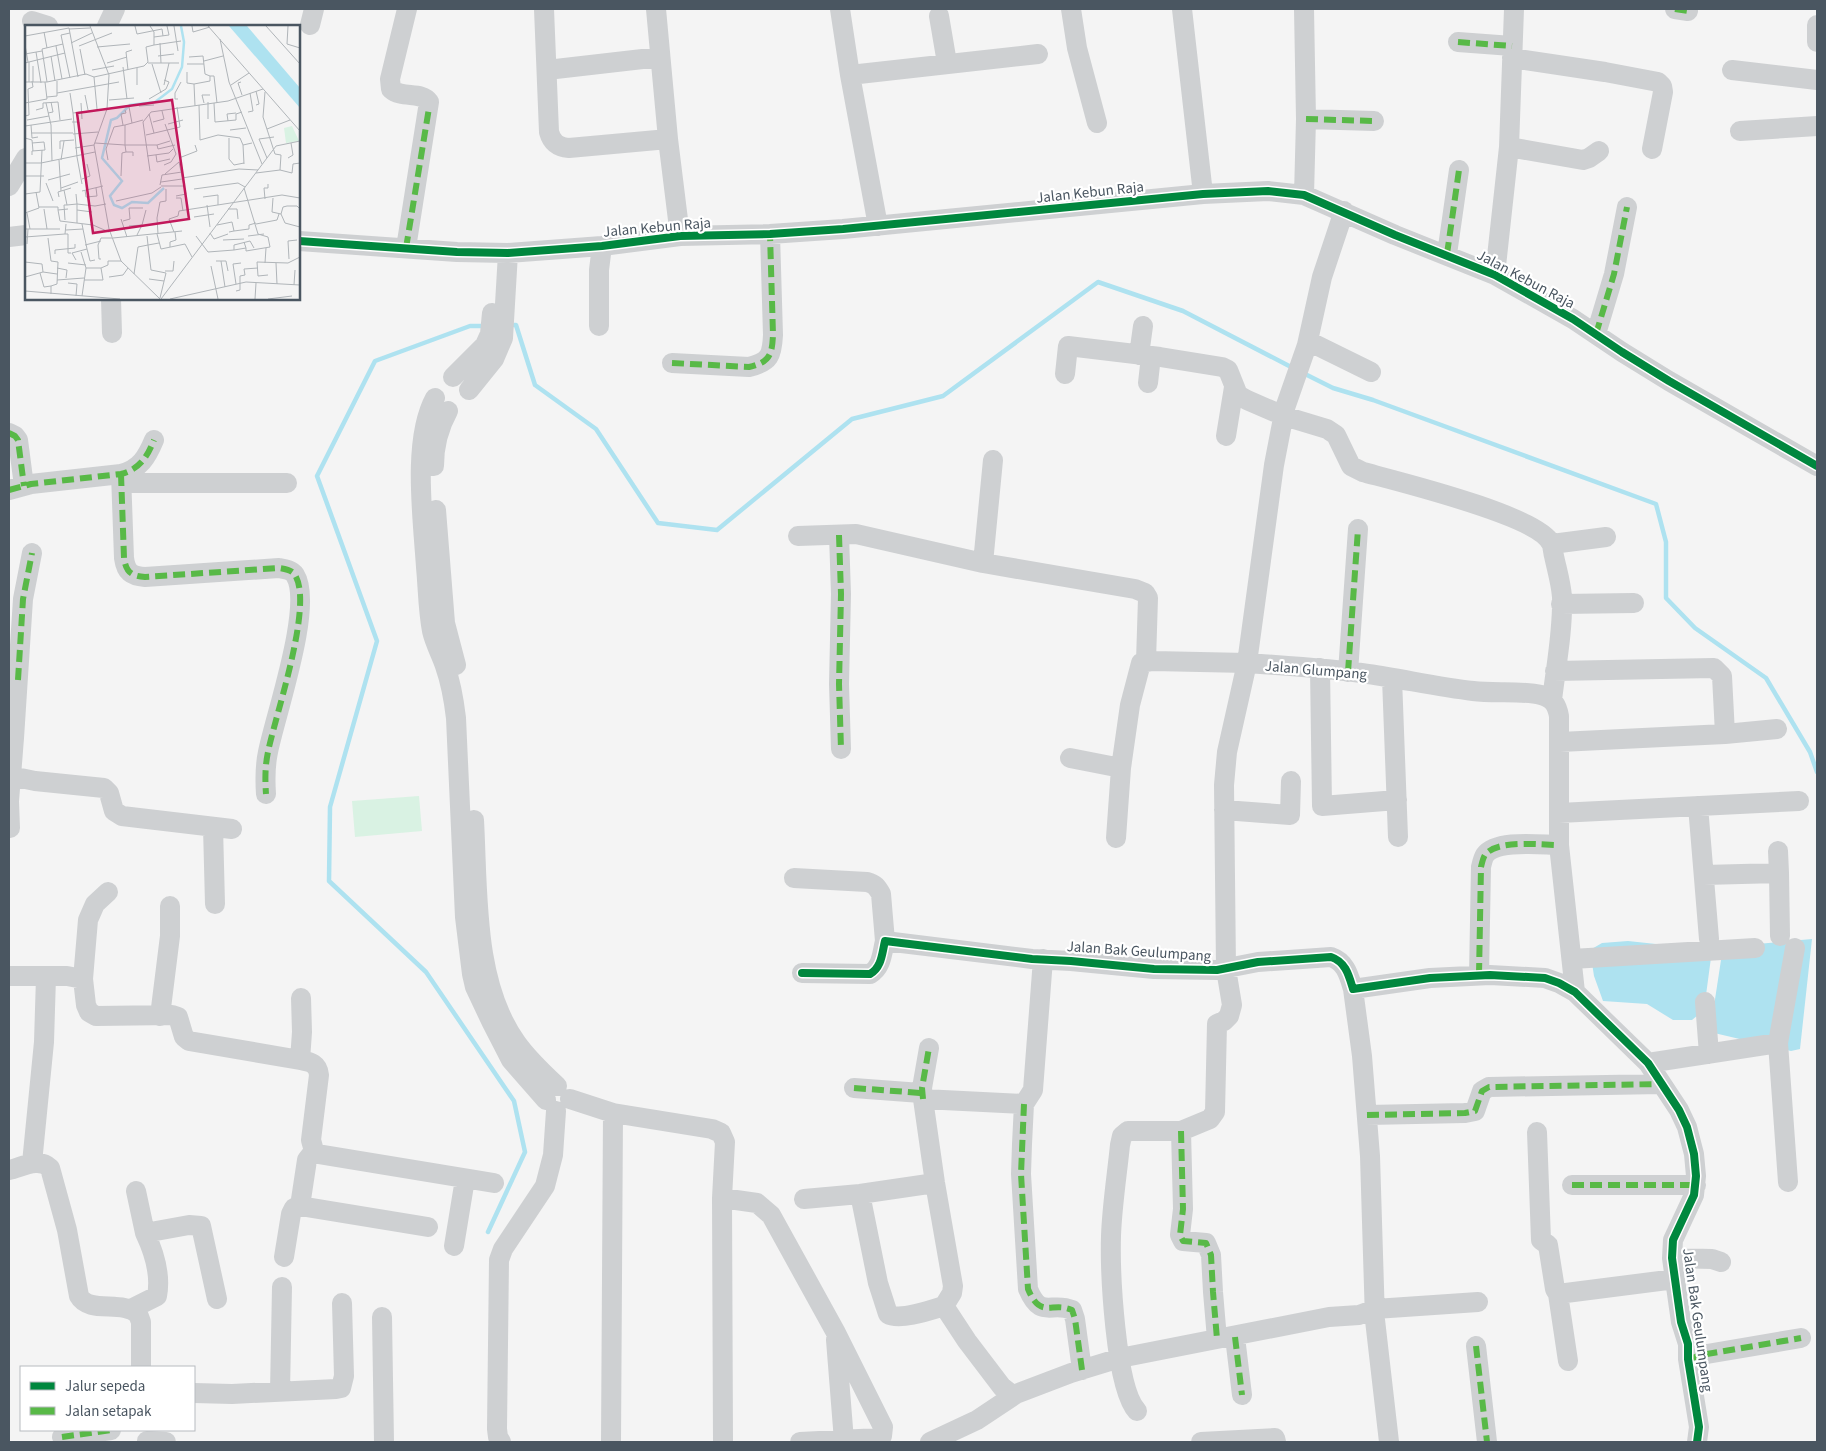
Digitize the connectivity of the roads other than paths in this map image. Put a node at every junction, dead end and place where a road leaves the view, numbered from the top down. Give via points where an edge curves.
1 (115, 9) edge
2 (407, 9) edge
3 (544, 9) edge
4 (656, 9) edge
5 (840, 9) edge
6 (1071, 9) edge
7 (1182, 9) edge
8 (1304, 9) edge
9 (1514, 9) edge
10 (1674, 9) edge
11 (1688, 9) edge
12 (939, 16) dead end
13 (108, 25) edge
14 (1817, 25) edge
15 (1458, 42) dead end
16 (1817, 42) edge
17 (1512, 52) junction
18 (1038, 54) dead end
19 (660, 57) junction
20 (946, 63) junction
21 (547, 70) junction
22 (1732, 70) dead end
23 (850, 75) junction
24 (1817, 80) edge
25 (1306, 119) junction
26 (1374, 121) dead end
27 (1097, 123) dead end
28 (1817, 126) edge
29 (1740, 131) dead end
30 (668, 139) junction
31 (1509, 147) junction
32 (1652, 149) dead end
33 (1599, 151) dead end
34 (25, 160) edge
35 (1459, 170) dead end
36 (9, 186) edge
37 (1203, 194) junction
38 (1304, 195) junction
39 (1627, 207) dead end
40 (1344, 211) junction
41 (878, 226) junction
42 (770, 234) junction
43 (25, 235) edge
44 (680, 236) junction
45 (9, 237) edge
46 (300, 241) edge
47 (602, 246) junction
48 (406, 248) junction
49 (501, 253) junction
50 (1447, 254) junction
51 (1495, 274) junction
52 (111, 300) edge
53 (599, 326) dead end
54 (1142, 326) dead end
55 (112, 333) dead end
56 (1596, 334) junction
57 (496, 336) junction
58 (1308, 341) junction
59 (1145, 355) junction
60 (672, 362) dead end
61 (1371, 372) dead end
62 (1064, 374) dead end
63 (454, 377) junction
64 (1148, 384) dead end
65 (1234, 387) junction
66 (469, 390) junction
67 (441, 404) junction
68 (1285, 412) junction
69 (9, 433) edge
70 (1226, 436) dead end
71 (154, 440) dead end
72 (993, 460) dead end
73 (1817, 466) edge
74 (121, 479) junction
75 (287, 483) dead end
76 (16, 488) edge
77 (1358, 529) dead end
78 (838, 534) junction
79 (798, 536) dead end
80 (1606, 537) dead end
81 (1552, 544) junction
82 (32, 553) dead end
83 (983, 563) junction
84 (1634, 603) dead end
85 (1561, 604) junction
86 (1146, 661) junction
87 (1247, 663) junction
88 (1320, 668) junction
89 (1555, 671) junction
90 (1348, 672) junction
91 (1392, 678) junction
92 (13, 680) edge
93 (1552, 700) junction
94 (1777, 729) dead end
95 (1725, 734) junction
96 (11, 738) edge
97 (1560, 742) junction
98 (840, 749) dead end
99 (1070, 758) dead end
100 (1121, 768) junction
101 (11, 776) junction
102 (1291, 781) dead end
103 (266, 794) dead end
104 (1397, 800) junction
105 (1799, 801) dead end
106 (1698, 806) junction
107 (1224, 810) junction
108 (1559, 813) junction
109 (10, 828) dead end
110 (1398, 837) dead end
111 (1116, 838) dead end
112 (1559, 845) junction
113 (1778, 851) dead end
114 (1779, 873) junction
115 (1704, 875) junction
116 (794, 878) dead end
117 (108, 892) dead end
118 (216, 904) dead end
119 (170, 906) dead end
120 (1709, 939) dead end
121 (885, 941) junction
122 (1755, 948) dead end
123 (1043, 959) junction
124 (1572, 959) junction
125 (1226, 969) junction
126 (802, 973) dead end
127 (1479, 975) junction
128 (9, 976) edge
129 (46, 977) junction
130 (83, 978) junction
131 (1353, 989) junction
132 (1575, 992) junction
133 (301, 998) dead end
134 (1705, 1002) dead end
135 (160, 1016) junction
136 (1778, 1044) junction
137 (929, 1048) dead end
138 (1709, 1054) junction
139 (300, 1060) junction
140 (1648, 1063) junction
141 (1662, 1084) junction
142 (854, 1088) dead end
143 (922, 1096) junction
144 (557, 1099) junction
145 (1024, 1104) junction
146 (613, 1113) junction
147 (1366, 1115) junction
148 (1181, 1131) junction
149 (1536, 1132) dead end
150 (314, 1151) junction
151 (9, 1170) edge
152 (46, 1172) junction
153 (465, 1179) junction
154 (1788, 1182) dead end
155 (494, 1183) dead end
156 (935, 1183) junction
157 (1572, 1185) dead end
158 (1696, 1185) junction
159 (136, 1191) dead end
160 (860, 1194) junction
161 (722, 1198) junction
162 (804, 1199) dead end
163 (300, 1206) junction
164 (428, 1227) dead end
165 (145, 1233) junction
166 (454, 1246) dead end
167 (284, 1257) dead end
168 (1672, 1258) junction
169 (1721, 1262) dead end
170 (1675, 1279) junction
171 (282, 1287) dead end
172 (1558, 1294) junction
173 (217, 1299) dead end
174 (1478, 1302) dead end
175 (342, 1303) dead end
176 (944, 1306) junction
177 (131, 1309) junction
178 (1375, 1309) junction
179 (382, 1317) dead end
180 (835, 1331) junction
181 (1226, 1338) junction
182 (1801, 1338) dead end
183 (1476, 1346) dead end
184 (1120, 1358) junction
185 (1688, 1359) junction
186 (1568, 1361) dead end
187 (140, 1366) edge
188 (1082, 1370) junction
189 (280, 1392) junction
190 (195, 1393) edge
191 (1016, 1394) junction
192 (1242, 1395) dead end
193 (1137, 1411) dead end
194 (104, 1431) edge
195 (62, 1437) dead end
196 (939, 1440) edge
197 (844, 1441) junction
198 (384, 1442) edge
199 (501, 1442) edge
200 (611, 1442) edge
201 (723, 1442) edge
202 (800, 1442) edge
203 (1201, 1442) edge
204 (1276, 1442) edge
205 (1389, 1442) edge
206 (1487, 1442) edge
207 (1697, 1442) edge

1 - 13 street
2 - 48 street via 390,79 391,90 429,102
3 - 21 street
4 - 19 street
5 - 23 street
6 - 27 street via 1069,48
7 - 37 street
8 - 25 street
9 - 17 street
10 - 11 street
12 - 20 street
14 - 16 street
15 - 17 street
17 - 31 street
17 - 32 street via 1658,82 1663,92
18 - 20 street
19 - 21 street
19 - 30 street
20 - 23 street
21 - 30 street via 549,132 554,143 569,148
22 - 24 street
23 - 41 street
25 - 26 street
25 - 38 street
28 - 29 street
30 - 44 street
31 - 33 street via 1583,160
31 - 51 street
34 - 36 street
35 - 50 street
37 - 38 street, Jalan Kebun Raja via 1268,191
37 - 41 street, Jalan Kebun Raja
38 - 40 street, Jalan Kebun Raja
39 - 56 street via 1614,274
40 - 50 street, Jalan Kebun Raja
40 - 58 street, Jalan Glumpang via 1326,260
41 - 42 street, Jalan Kebun Raja
42 - 44 street, Jalan Kebun Raja
42 - 60 street via 773,335 769,357 762,364 750,367
43 - 45 street
44 - 47 street, Jalan Kebun Raja
46 - 48 street, Jalan Kebun Raja
47 - 49 street, Jalan Kebun Raja
47 - 53 street
48 - 49 street, Jalan Kebun Raja
49 - 57 street
50 - 51 street, Jalan Kebun Raja
51 - 56 street, Jalan Kebun Raja
52 - 55 street
54 - 59 street
56 - 73 street, Jalan Kebun Raja via 1669,381
57 - 63 street
57 - 66 street via 494,359
58 - 61 street
58 - 68 street, Jalan Glumpang
59 - 62 street via 1068,346
59 - 64 street
59 - 65 street via 1222,367 1228,370
63 - 66 street via 463,381
63 - 67 street via 439,382 435,392
65 - 68 street via 1238,395 1247,400
65 - 70 street
66 - 67 street via 467,402 458,410
67 - 144 street via 434,480 445,623 464,690 463,754 472,916 491,990 503,1019 516,1042 546,1077
68 - 81 street via 1327,428 1336,435 1351,466 1363,472 1504,514 1540,532
68 - 87 street, Jalan Glumpang via 1274,464
69 - 76 street via 18,440
71 - 74 street via 142,462
72 - 83 street
74 - 75 street
74 - 76 street
74 - 103 street via 125,567 133,575 145,577 278,568 288,570 296,577 300,595 296,637 288,682 268,752
77 - 90 street
78 - 79 street
78 - 83 street via 856,534
78 - 98 street
80 - 81 street
81 - 85 street via 1559,573
82 - 92 street
83 - 86 street via 1145,593 1149,611
84 - 85 street
85 - 89 street
86 - 87 street
86 - 100 street via 1139,667 1132,696
87 - 88 street, Jalan Glumpang
87 - 107 street via 1225,769
88 - 90 street, Jalan Glumpang
88 - 104 street via 1322,806
89 - 93 street
89 - 95 street via 1714,668 1722,676
90 - 91 street, Jalan Glumpang
91 - 93 street, Jalan Glumpang via 1474,692 1536,694
91 - 104 street
92 - 96 street
93 - 97 street via 1558,706
94 - 95 street
95 - 97 street
96 - 101 street
97 - 108 street
99 - 100 street
100 - 111 street
101 - 109 street
101 - 118 street via 104,788 109,793 114,812 122,816 222,828
102 - 107 street via 1290,815
104 - 110 street
105 - 106 street
106 - 108 street
106 - 115 street
107 - 125 street
108 - 112 street
112 - 124 street
112 - 127 street via 1510,845 1485,855 1481,867
113 - 114 street
114 - 115 street
114 - 136 street via 1787,942
115 - 120 street
116 - 121 street via 867,882 878,887
117 - 130 street via 98,899 89,915
119 - 135 street via 170,936
121 - 123 street, Jalan Bak Geulumpang
121 - 126 street via 880,965 870,974
122 - 124 street
123 - 125 street, Jalan Bak Geulumpang via 1154,969
123 - 145 street via 1033,1090
124 - 132 street
125 - 131 street, Jalan Bak Geulumpang via 1258,962 1331,958 1343,964
125 - 148 street via 1232,1005 1229,1016 1217,1024 1215,1112 1210,1119
127 - 131 street, Jalan Bak Geulumpang
127 - 132 street, Jalan Bak Geulumpang via 1545,978
128 - 129 street
129 - 130 street
129 - 152 street
130 - 135 street via 86,1005 92,1014
131 - 147 street
132 - 140 street, Jalan Bak Geulumpang
133 - 139 street
134 - 138 street
135 - 139 street via 178,1016 184,1037 189,1041
136 - 138 street
136 - 154 street
137 - 143 street
138 - 140 street
139 - 150 street via 314,1063 318,1070 312,1140
140 - 141 street, Jalan Bak Geulumpang
141 - 147 street via 1489,1087 1482,1091 1475,1111
141 - 158 street, Jalan Bak Geulumpang via 1687,1127 1694,1154
142 - 143 street
143 - 145 street
143 - 156 street
144 - 146 street
144 - 199 street via 553,1155 545,1186 499,1260 498,1437
145 - 188 street via 1021,1174 1028,1289 1033,1301 1043,1308 1066,1307 1072,1310
146 - 161 street via 721,1133 725,1142
146 - 200 street
147 - 178 street via 1372,1183
148 - 181 street via 1183,1209 1180,1235 1183,1241 1206,1242 1212,1255 1213,1292
148 - 184 street via 1128,1131 1122,1136 1111,1235 1115,1326
149 - 172 street via 1541,1240 1548,1245
150 - 153 street via 323,1156
150 - 163 street via 307,1160
151 - 152 street
152 - 177 street via 67,1230 81,1300 93,1305
153 - 155 street
153 - 166 street
156 - 160 street
156 - 176 street via 953,1286
157 - 158 street
158 - 168 street, Jalan Bak Geulumpang via 1691,1204 1673,1240
159 - 165 street
160 - 162 street
160 - 176 street via 878,1283 888,1314 901,1316
161 - 180 street via 758,1203 771,1215
161 - 201 street
163 - 164 street
163 - 167 street via 291,1214
165 - 173 street via 201,1226
165 - 177 street via 159,1280 157,1296
168 - 169 street
168 - 170 street, Jalan Bak Geulumpang
170 - 172 street
170 - 185 street, Jalan Bak Geulumpang
171 - 189 street
172 - 186 street
174 - 178 street
175 - 189 street via 344,1376 341,1388
176 - 191 street via 1002,1387
177 - 187 street via 141,1322
178 - 181 street
178 - 205 street
179 - 198 street
180 - 197 street
180 - 197 street via 883,1427 879,1438
181 - 184 street
181 - 192 street
182 - 185 street
183 - 206 street
184 - 188 street
184 - 193 street via 1129,1397
185 - 207 street, Jalan Bak Geulumpang via 1699,1427
188 - 191 street
189 - 190 street
191 - 196 street
194 - 195 street
197 - 202 street
203 - 204 street via 1275,1438

